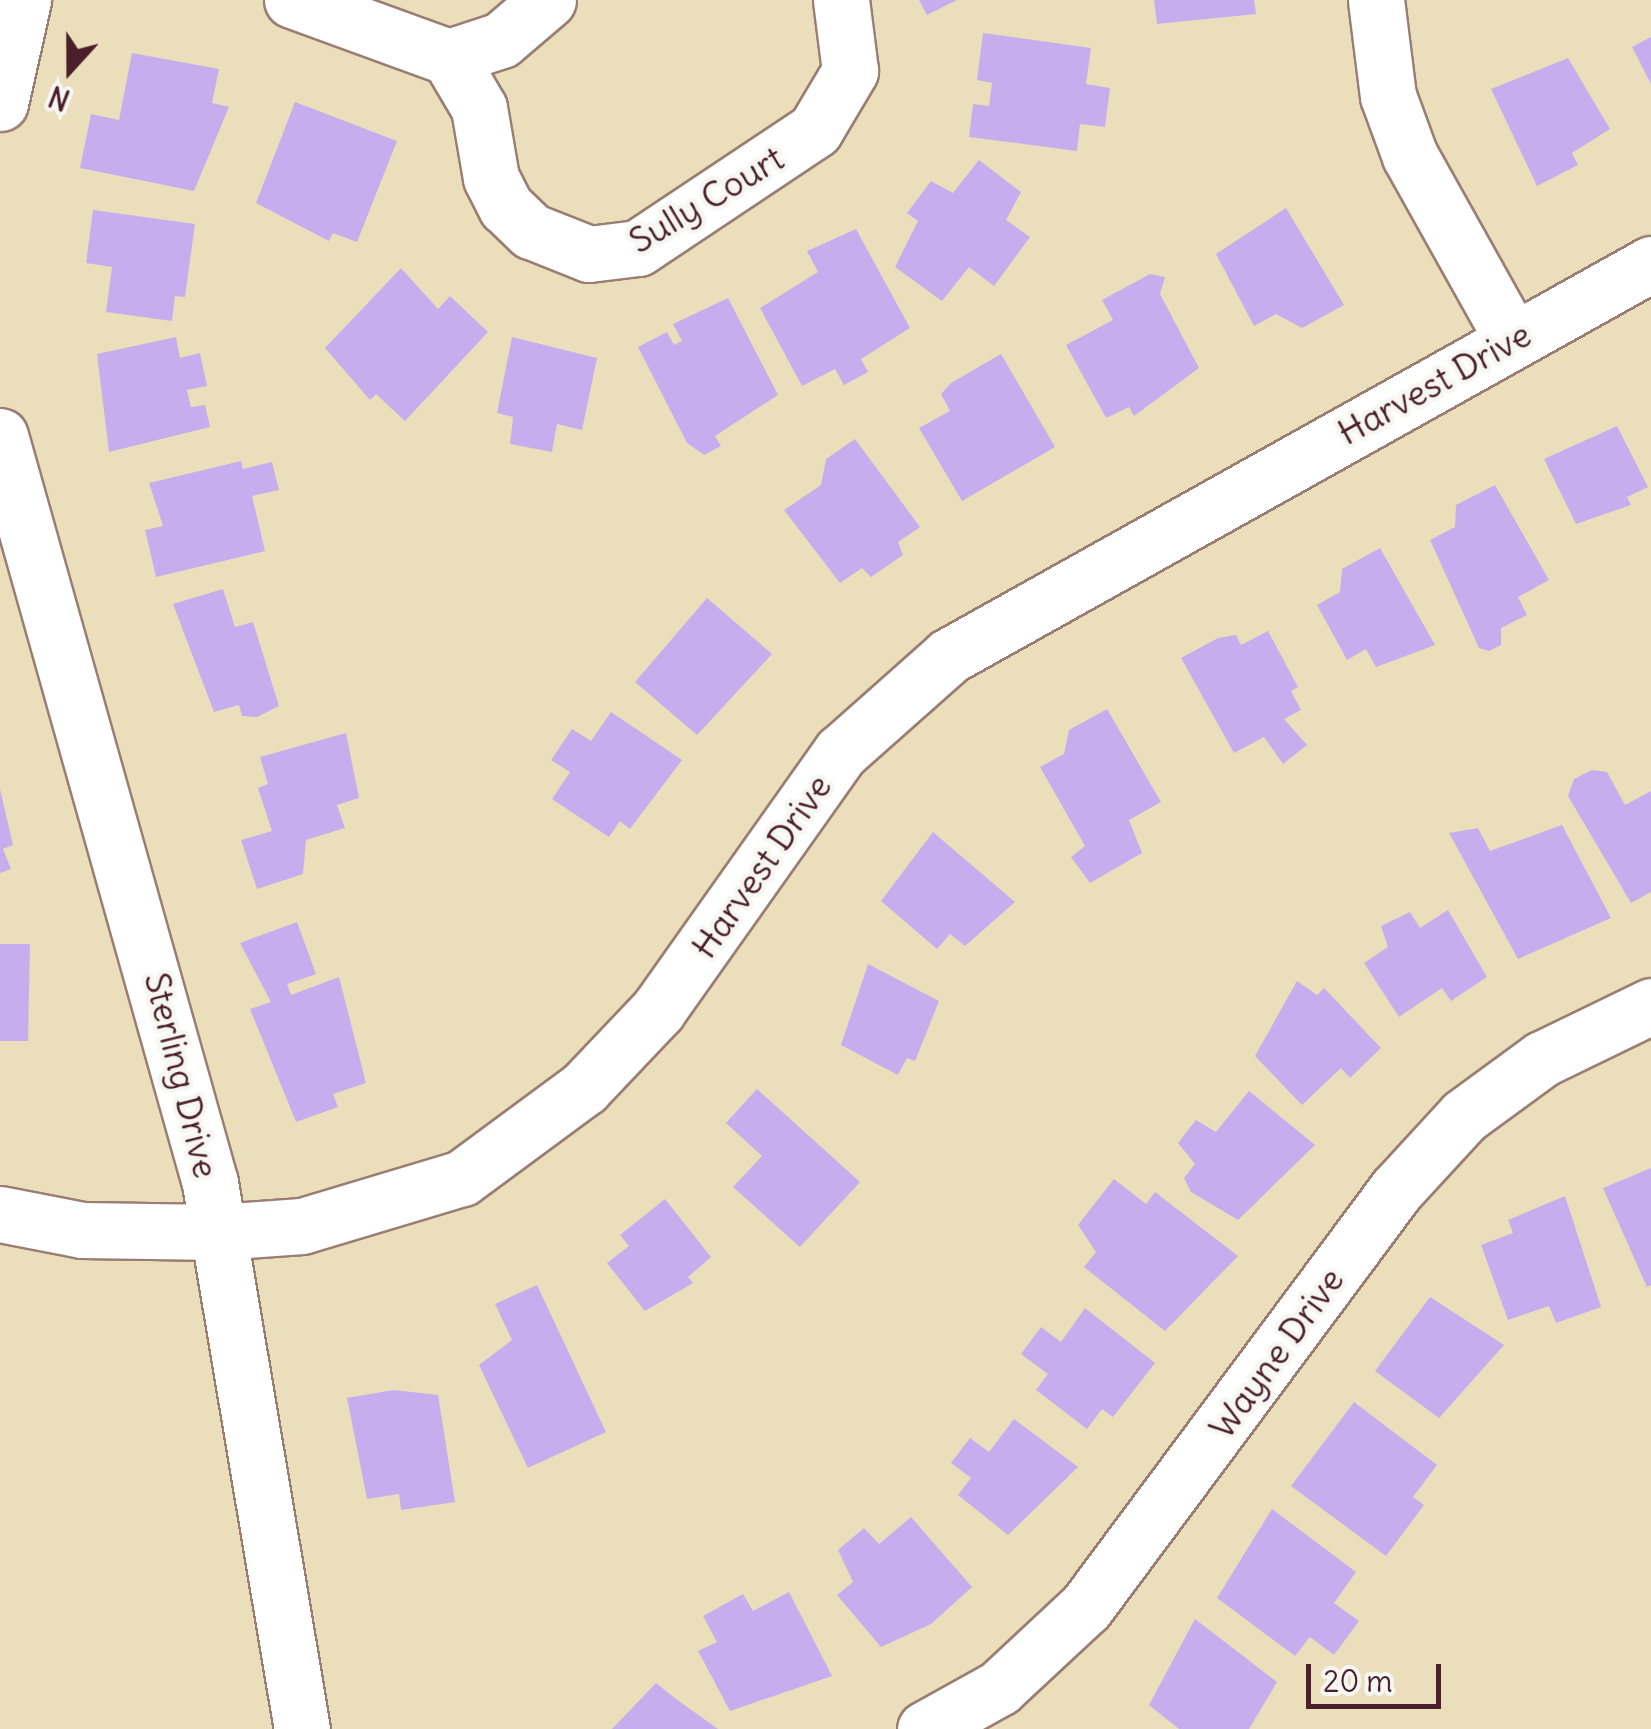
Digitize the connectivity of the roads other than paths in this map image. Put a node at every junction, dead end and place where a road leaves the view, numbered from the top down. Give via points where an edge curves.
1 (23, 0) edge
2 (292, 0) edge
3 (548, 0) edge
4 (841, 0) edge
5 (1376, 0) edge
6 (449, 57) junction
7 (0, 102) edge
8 (1651, 264) edge
9 (1513, 340) junction
10 (0, 436) edge
11 (1651, 1006) edge
12 (0, 1214) edge
13 (218, 1232) junction
14 (302, 1729) edge
15 (925, 1729) edge

1 - 7 street
2 - 6 street
3 - 6 street via 500,40
4 - 6 street, Sully Court via 850,71 815,130 624,252 562,247 506,207 490,178 479,108
5 - 9 street via 1388,96 1410,156
8 - 9 street, Harvest Drive
9 - 13 street, Harvest Drive via 966,646 906,690 784,823 658,1010 526,1138 462,1178 384,1206
10 - 13 street, Sterling Drive via 163,993
11 - 15 street, Wayne Drive via 1542,1058 1464,1116 1396,1190 1086,1607 999,1688
12 - 13 street, Harvest Drive via 82,1230
13 - 14 street, Sterling Drive

